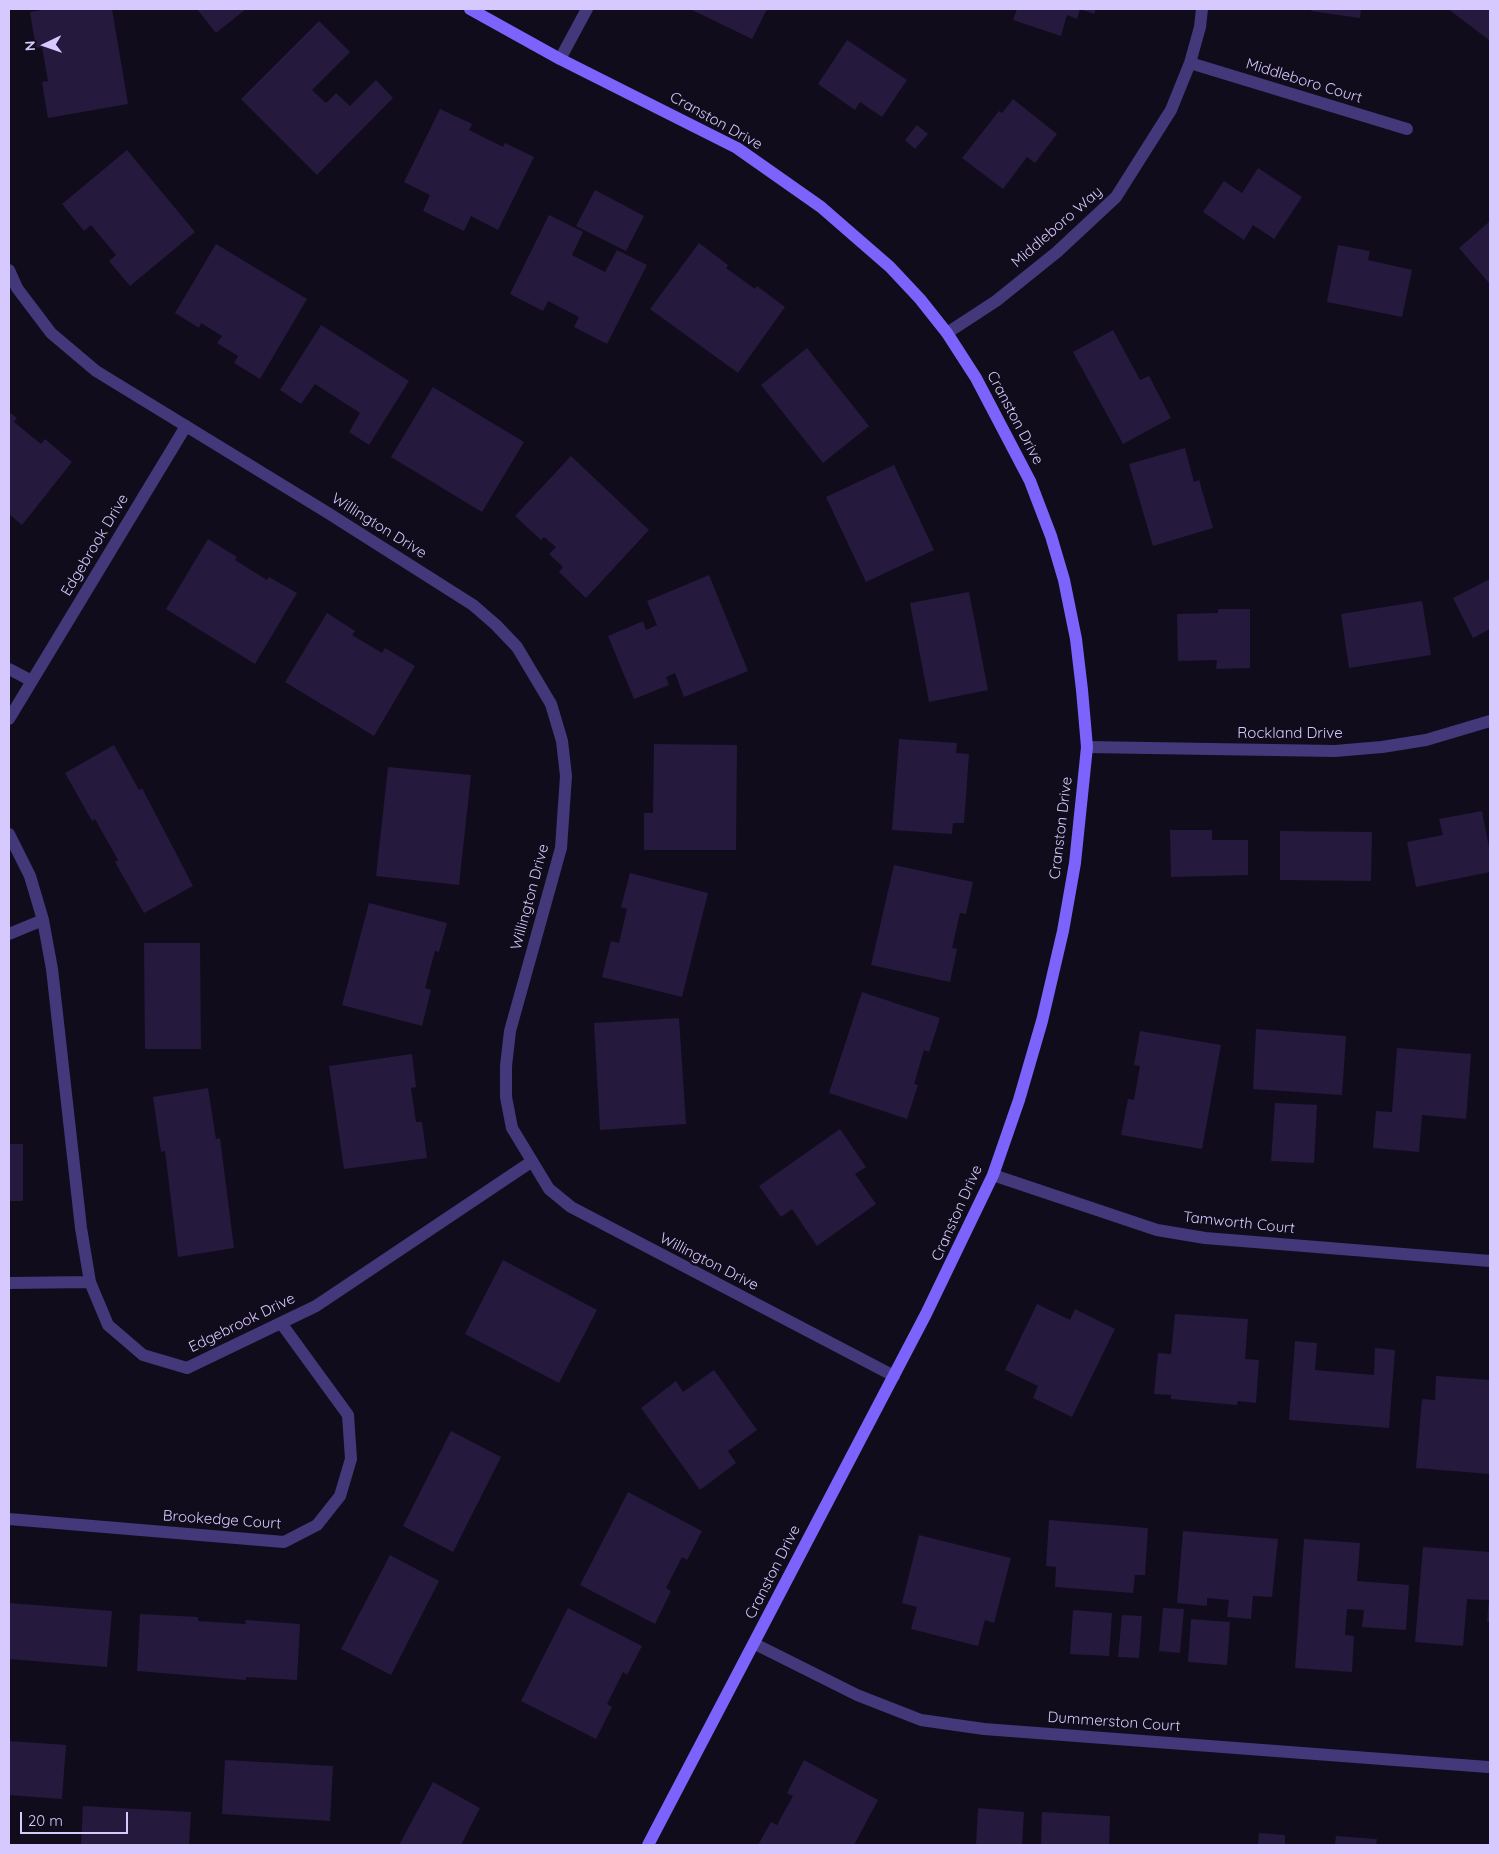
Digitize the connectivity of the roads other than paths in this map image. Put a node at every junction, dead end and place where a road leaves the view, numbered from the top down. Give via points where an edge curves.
1 (470, 9) edge
2 (587, 9) edge
3 (1202, 9) edge
4 (560, 58) junction
5 (1190, 63) junction
6 (1407, 129) dead end
7 (9, 270) edge
8 (947, 333) junction
9 (186, 426) junction
10 (9, 669) edge
11 (32, 681) junction
12 (9, 718) edge
13 (1490, 721) edge
14 (1087, 747) junction
15 (9, 834) edge
16 (43, 920) junction
17 (9, 934) edge
18 (531, 1162) junction
19 (993, 1174) junction
20 (1490, 1261) edge
21 (90, 1282) junction
22 (9, 1283) edge
23 (280, 1323) junction
24 (894, 1376) junction
25 (9, 1519) edge
26 (755, 1644) junction
27 (1488, 1767) dead end
28 (648, 1845) edge

1 - 4 street, Cranston Drive
2 - 4 street
3 - 5 street, Middleboro Way
4 - 8 street, Cranston Drive via 736,148 783,179 821,207 890,267
5 - 6 street, Middleboro Court
5 - 8 street, Middleboro Way via 1171,110 1116,197 1057,252
7 - 9 street, Willington Drive via 17,288 51,333 96,371
8 - 14 street, Cranston Drive via 976,378 1030,481 1050,536 1064,580 1076,639
9 - 11 street, Edgebrook Drive
9 - 18 street, Willington Drive via 473,605 517,647 551,704 562,742 566,776 561,848 510,1032 506,1066 506,1097 512,1128
10 - 11 street
11 - 12 street, Edgebrook Drive
13 - 14 street, Rockland Drive via 1426,740 1335,751
14 - 19 street, Cranston Drive via 1064,931 1042,1022
15 - 16 street, Edgebrook Drive via 30,876
16 - 17 street
16 - 21 street, Edgebrook Drive
18 - 23 street, Edgebrook Drive via 316,1306
18 - 24 street, Willington Drive via 549,1189 571,1207
19 - 20 street, Tamworth Court via 1156,1230 1205,1238
19 - 24 street, Cranston Drive
21 - 22 street
21 - 23 street, Edgebrook Drive via 108,1325 143,1355 187,1368
23 - 25 street, Brookedge Court via 348,1415 351,1459 340,1496 317,1525 284,1542
24 - 26 street, Cranston Drive
26 - 27 street, Dummerston Court via 857,1696 921,1720 984,1729
26 - 28 street, Cranston Drive

